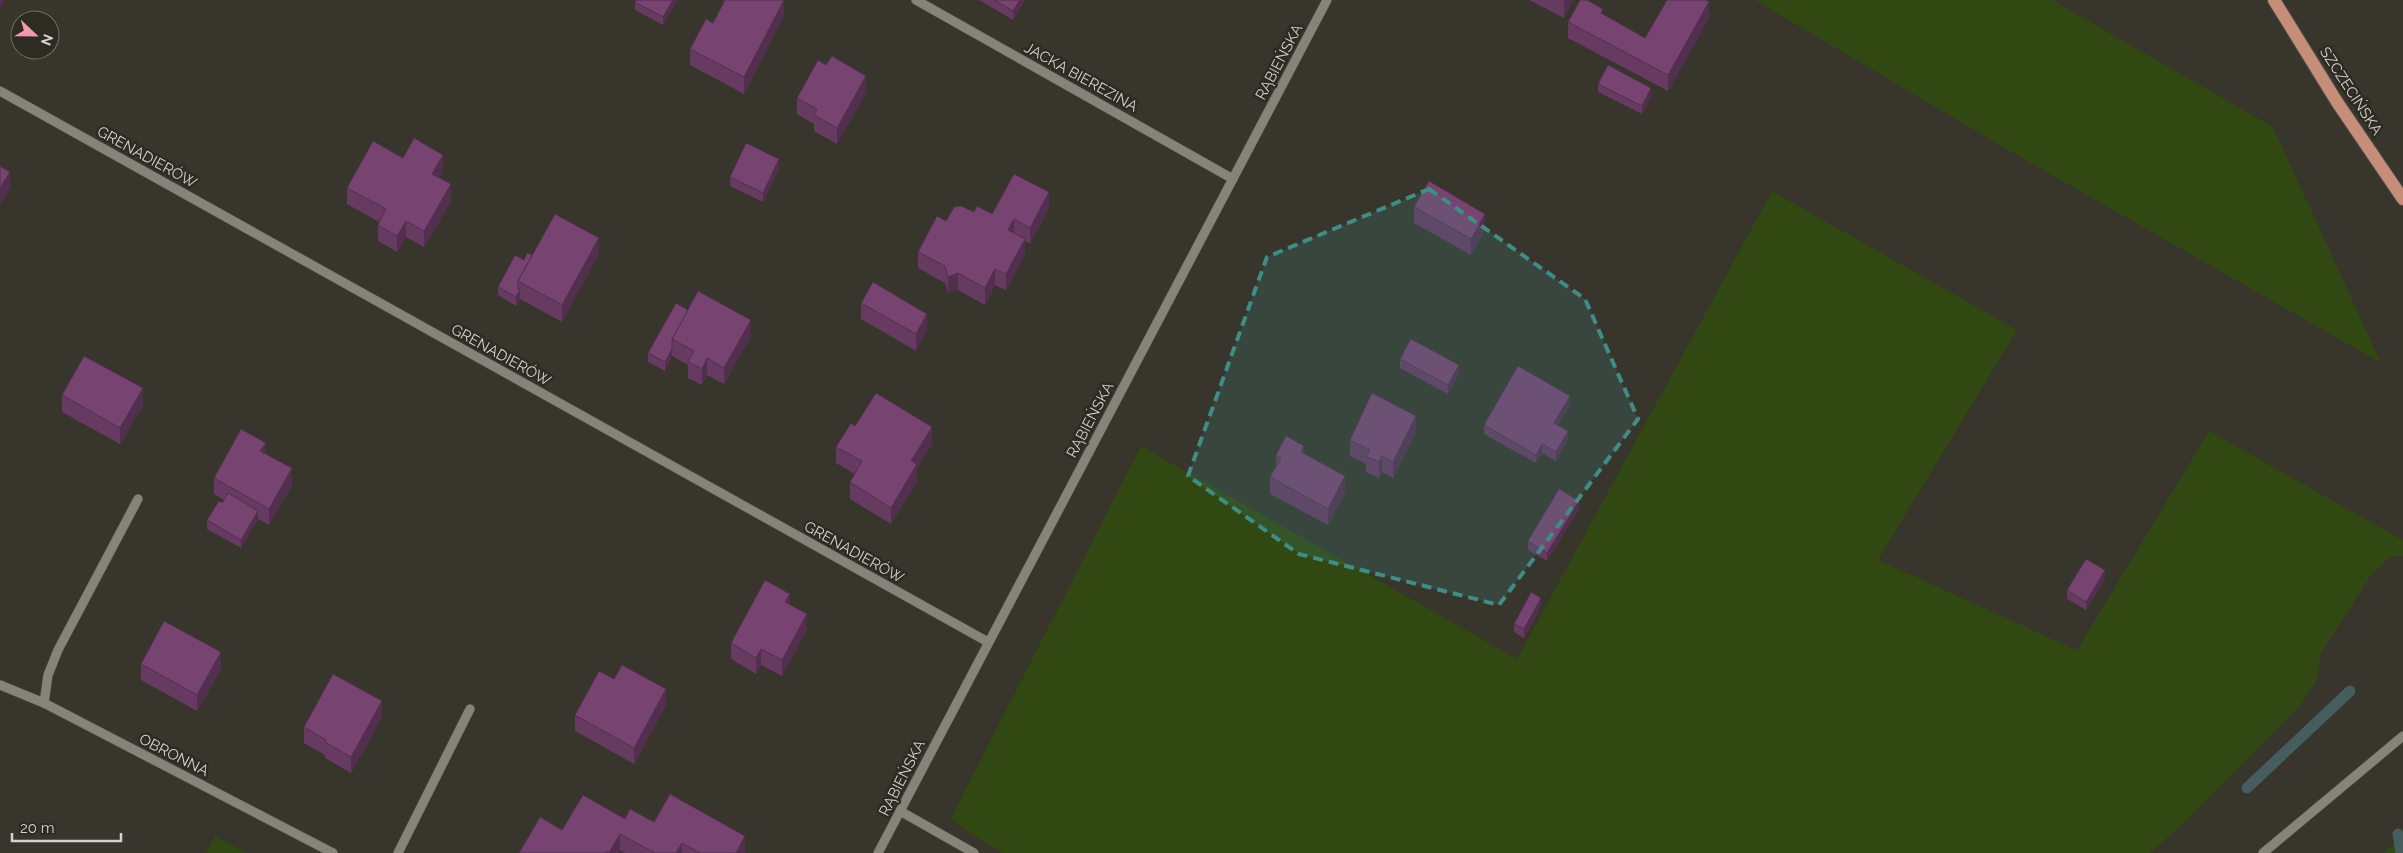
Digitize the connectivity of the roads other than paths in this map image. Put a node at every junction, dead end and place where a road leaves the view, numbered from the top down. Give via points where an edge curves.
1 (916, 0) edge
2 (1327, 0) edge
3 (2274, 0) edge
4 (0, 91) edge
5 (1233, 179) junction
6 (2403, 199) edge
7 (138, 499) dead end
8 (988, 642) junction
9 (0, 685) edge
10 (44, 703) junction
11 (470, 709) dead end
12 (2403, 736) edge
13 (900, 811) junction
14 (334, 853) edge
15 (398, 853) edge
16 (878, 853) edge
17 (974, 853) edge
18 (2263, 853) edge

1 - 5 street, JACKA BIEREZINA
2 - 5 street, RĄBIEŃSKA
3 - 6 main road, SZCZECIŃSKA via 2336,102
4 - 8 street, GRENADIERÓW
5 - 8 street, RĄBIEŃSKA
7 - 10 street via 58,650 48,675
8 - 13 street, RĄBIEŃSKA
9 - 10 street, OBRONNA
10 - 14 street, OBRONNA
11 - 15 street
12 - 18 street
13 - 16 street, RĄBIEŃSKA
13 - 17 street

